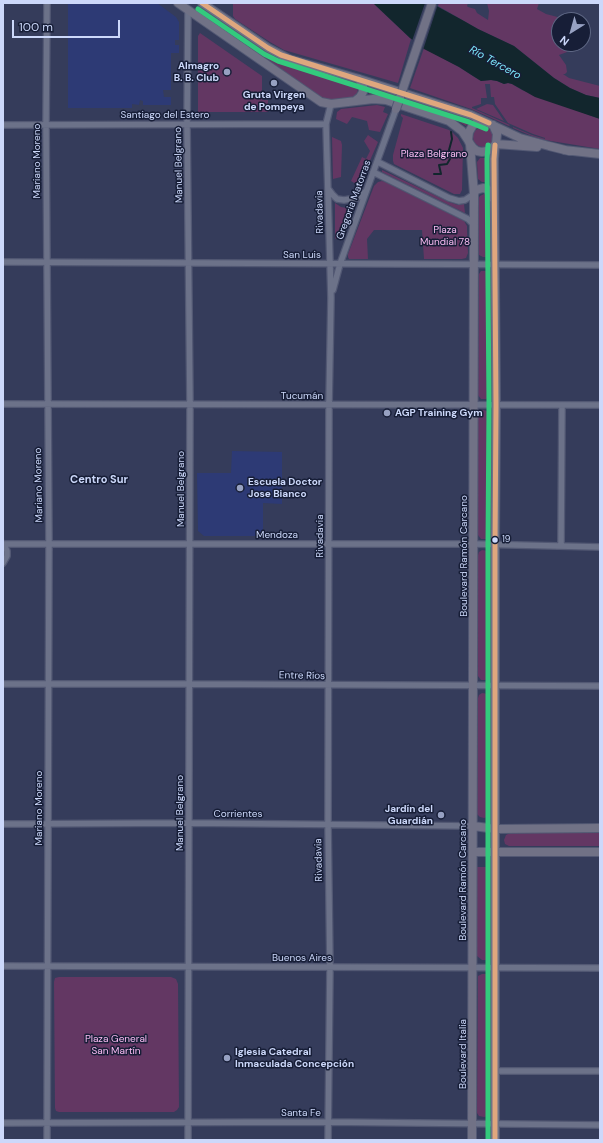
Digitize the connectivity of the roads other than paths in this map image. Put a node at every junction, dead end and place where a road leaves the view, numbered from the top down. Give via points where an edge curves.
1 (47, 3) edge
2 (178, 3) edge
3 (202, 3) edge
4 (432, 3) edge
5 (188, 10) junction
6 (220, 16) junction
7 (212, 28) junction
8 (358, 79) junction
9 (354, 102) junction
10 (331, 104) junction
11 (396, 109) joint
12 (187, 124) junction
13 (326, 124) junction
14 (491, 124) junction
15 (3, 125) edge
16 (46, 125) junction
17 (469, 142) junction
18 (495, 144) junction
19 (569, 151) junction
20 (600, 154) edge
21 (378, 162) junction
22 (373, 172) junction
23 (367, 188) junction
24 (328, 189) junction
25 (474, 194) junction
26 (494, 201) junction
27 (474, 225) junction
28 (3, 262) edge
29 (47, 262) junction
30 (189, 263) junction
31 (330, 264) junction
32 (340, 264) junction
33 (474, 264) junction
34 (495, 265) junction
35 (600, 265) edge
36 (331, 298) junction
37 (3, 404) edge
38 (48, 404) junction
39 (190, 404) junction
40 (329, 405) junction
41 (474, 405) junction
42 (496, 405) junction
43 (562, 405) junction
44 (600, 405) edge
45 (49, 543) junction
46 (4, 544) edge
47 (329, 544) junction
48 (474, 544) junction
49 (190, 545) junction
50 (495, 545) junction
51 (561, 546) junction
52 (600, 547) edge
53 (3, 563) edge
54 (3, 684) edge
55 (48, 684) junction
56 (189, 684) junction
57 (328, 685) junction
58 (474, 686) junction
59 (495, 686) junction
60 (600, 686) edge
61 (48, 823) junction
62 (190, 823) junction
63 (3, 824) edge
64 (328, 824) junction
65 (473, 826) junction
66 (600, 828) edge
67 (496, 829) junction
68 (473, 852) junction
69 (496, 852) junction
70 (600, 852) edge
71 (3, 966) edge
72 (47, 966) junction
73 (188, 967) junction
74 (330, 967) junction
75 (473, 968) junction
76 (495, 968) junction
77 (600, 968) edge
78 (496, 1071) junction
79 (600, 1071) edge
80 (188, 1122) junction
81 (327, 1122) junction
82 (3, 1123) edge
83 (47, 1123) junction
84 (472, 1124) junction
85 (496, 1124) junction
86 (600, 1125) edge
87 (47, 1140) edge
88 (188, 1140) edge
89 (328, 1140) edge
90 (472, 1140) edge
91 (496, 1140) edge

1 - 16 street, Mariano Moreno
2 - 5 main road
3 - 6 main road
4 - 11 main road, bridge
5 - 7 main road
5 - 12 street, Manuel Belgrano
6 - 7 main road
6 - 8 main road via 281,55
7 - 10 main road via 316,100
8 - 9 main road via 363,92
8 - 14 main road
9 - 10 main road
9 - 17 main road via 373,99 390,101 449,121 462,130
10 - 13 street, Rivadavia
11 - 21 street, Gregoria Matorras
12 - 13 street, Santiago del Estero
12 - 16 street, Santiago del Estero
12 - 30 street, Manuel Belgrano
13 - 24 street, Rivadavia
14 - 17 main road via 480,122 473,125 469,132
14 - 18 main road via 498,139
14 - 19 main road via 526,140
15 - 16 street, Santiago del Estero
16 - 29 street, Mariano Moreno
17 - 18 main road via 473,148 482,152
17 - 25 main road, Boulevard Ramón Carcano
18 - 19 main road
18 - 26 main road
19 - 20 main road
21 - 22 street, Gregoria Matorras
21 - 25 street via 449,198 464,200
22 - 23 street, Gregoria Matorras
22 - 27 street via 460,214
23 - 24 street via 357,198 344,200 337,199
23 - 32 street, Gregoria Matorras
24 - 31 street, Rivadavia
25 - 26 main road via 476,190 487,189
25 - 27 main road, Boulevard Ramón Carcano
26 - 34 main road
27 - 33 main road, Boulevard Ramón Carcano
28 - 29 street, San Luis
29 - 30 street, San Luis
29 - 38 street, Mariano Moreno
30 - 31 street, San Luis
30 - 39 street, Manuel Belgrano
31 - 32 street, San Luis
31 - 36 street, Rivadavia
32 - 33 street, San Luis
32 - 36 street, Gregoria Matorras
33 - 34 street, San Luis
33 - 41 main road, Boulevard Ramón Carcano
34 - 35 street, San Luis
34 - 42 main road
36 - 40 street, Rivadavia
37 - 38 street, Tucumán
38 - 39 street, Tucumán
38 - 45 street, Mariano Moreno
39 - 40 street, Tucumán
39 - 49 street, Manuel Belgrano
40 - 41 street, Tucumán
40 - 47 street, Rivadavia
41 - 42 street, Tucumán
41 - 48 main road, Boulevard Ramón Carcano
42 - 43 street, Tucumán
42 - 50 main road
43 - 44 street, Tucumán
43 - 51 street
45 - 46 street, Mendoza
45 - 49 street, Mendoza
45 - 55 street, Mariano Moreno
46 - 53 street via 7,556
47 - 48 street, Mendoza
47 - 49 street, Mendoza
47 - 57 street, Rivadavia
48 - 50 street, Mendoza
48 - 58 main road, Boulevard Ramón Carcano
49 - 56 street, Manuel Belgrano
50 - 51 street, Mendoza
50 - 59 main road
51 - 52 street, Mendoza
54 - 55 street, Entre Ríos
55 - 56 street, Entre Ríos
55 - 61 street, Mariano Moreno
56 - 57 street, Entre Ríos
56 - 62 street, Manuel Belgrano
57 - 58 street, Entre Ríos
57 - 64 street, Rivadavia
58 - 59 street, Entre Ríos
58 - 65 main road, Boulevard Ramón Carcano
59 - 60 street, Entre Ríos
59 - 67 main road
61 - 62 street, Corrientes
61 - 63 street, Corrientes
61 - 72 street, Mariano Moreno
62 - 64 street, Corrientes
62 - 73 street, Manuel Belgrano
64 - 65 street, Corrientes
64 - 74 street, Rivadavia
65 - 67 main road
65 - 68 main road, Boulevard Ramón Carcano
66 - 67 main road
67 - 69 main road
68 - 69 main road
68 - 75 main road, Boulevard Ramón Carcano
69 - 70 main road
69 - 76 main road
71 - 72 street, Buenos Aires
72 - 73 street, Buenos Aires
72 - 83 street, Mariano Moreno
73 - 74 street, Buenos Aires
73 - 80 street, Manuel Belgrano
74 - 75 street, Buenos Aires
74 - 81 street, Rivadavia
75 - 76 street, Buenos Aires
75 - 84 main road, Boulevard Italia
76 - 77 street, Buenos Aires
76 - 78 main road
78 - 79 street
78 - 85 main road
80 - 81 street, Santa Fe
80 - 83 street, Santa Fe
80 - 88 street, Manuel Belgrano
81 - 84 street, Santa Fe
81 - 89 street, Rivadavia
82 - 83 street, Santa Fe
83 - 87 street, Mariano Moreno
84 - 85 street, Santa Fe
84 - 90 main road, Boulevard Italia
85 - 86 street, Santa Fe
85 - 91 main road

